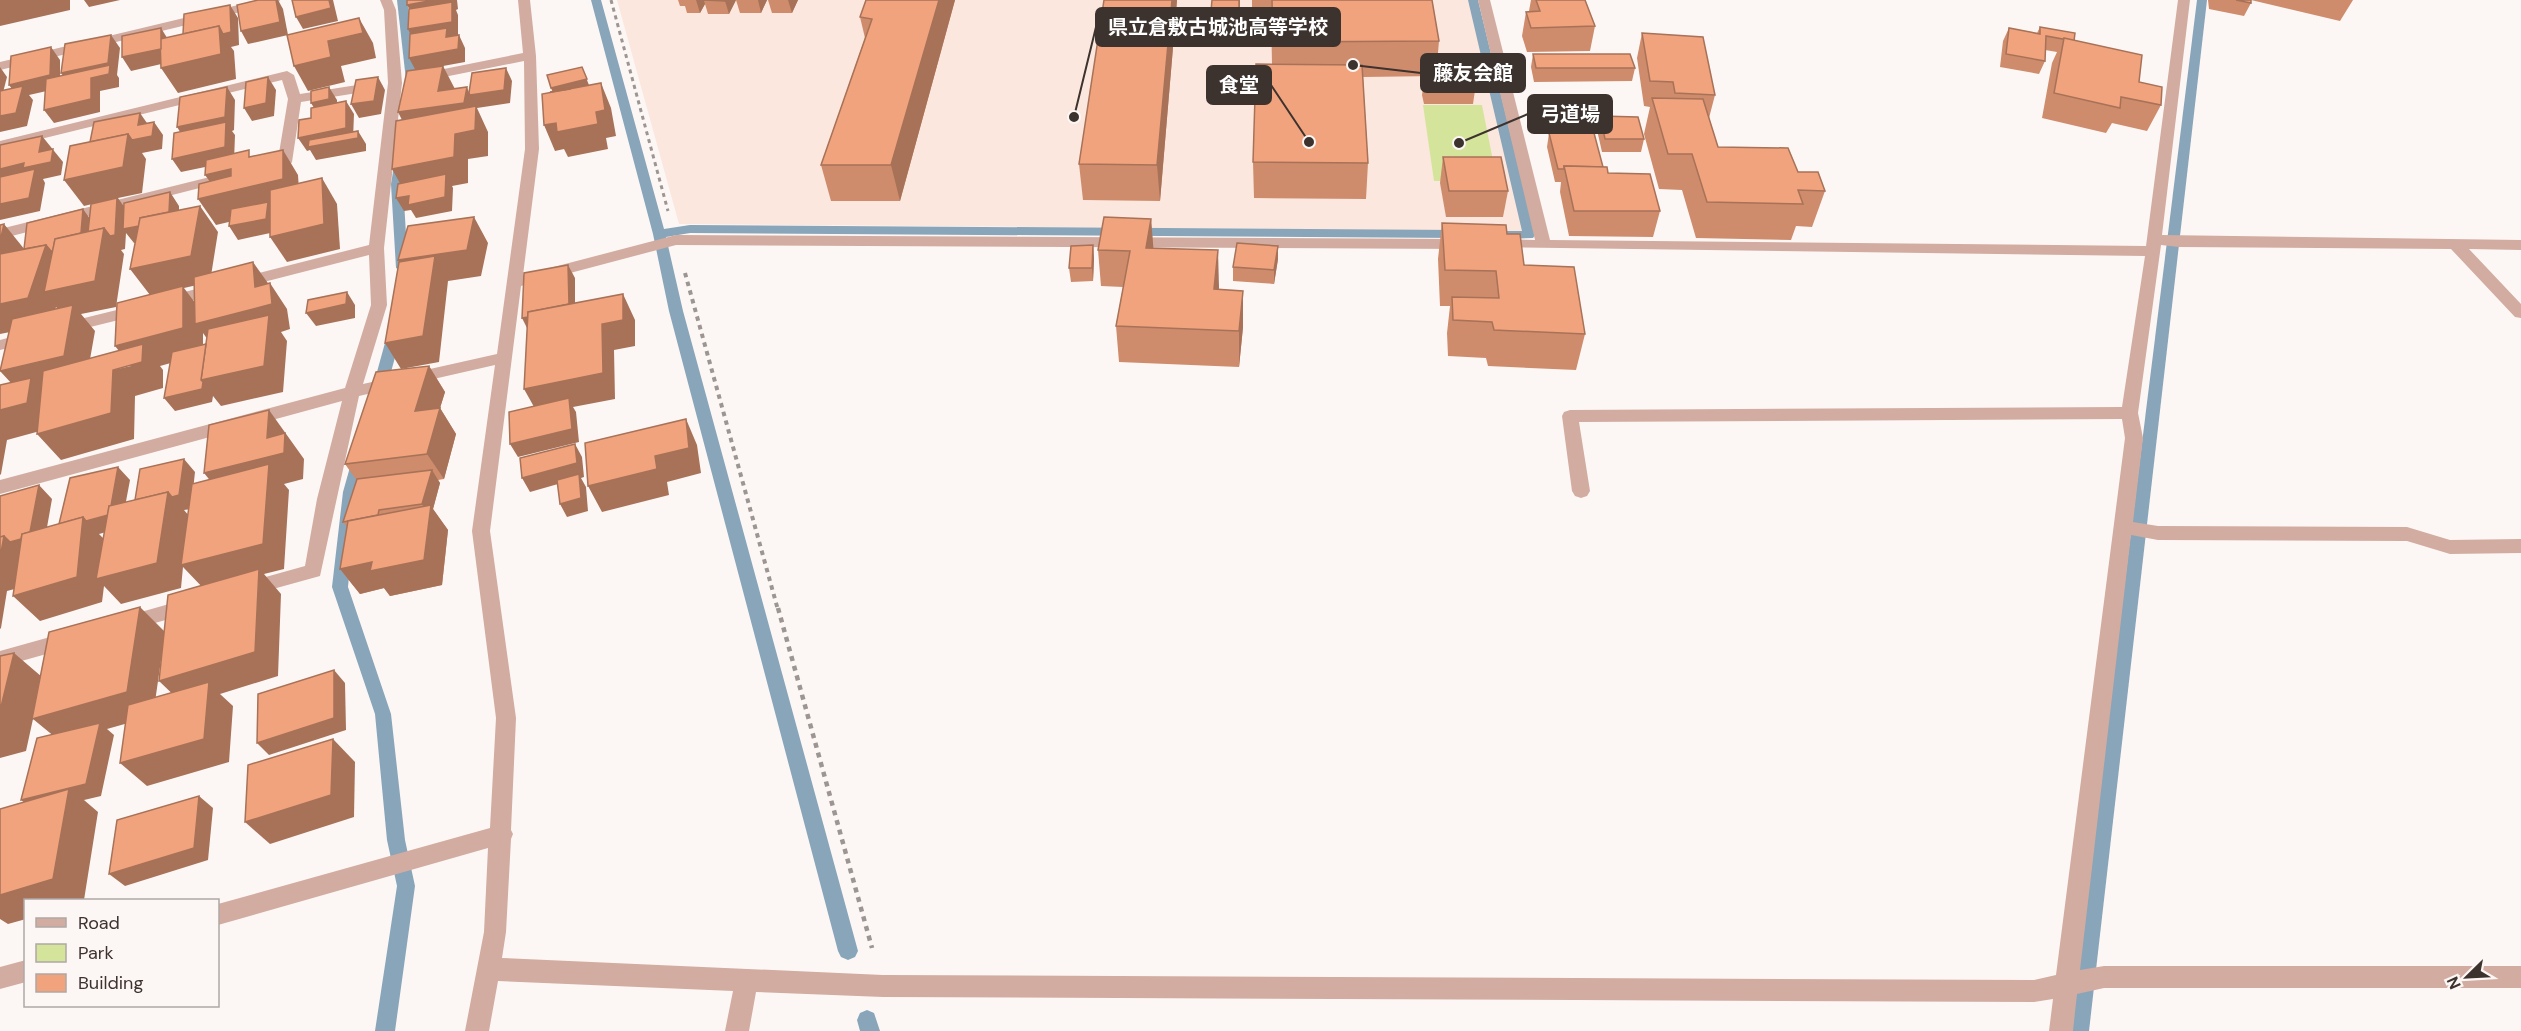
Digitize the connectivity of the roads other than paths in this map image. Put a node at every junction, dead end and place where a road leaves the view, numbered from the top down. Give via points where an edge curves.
1 (274, 0) edge
2 (386, 0) edge
3 (524, 0) edge
4 (1484, 0) edge
5 (2184, 0) edge
6 (530, 56) junction
7 (0, 66) edge
8 (399, 82) junction
9 (295, 99) junction
10 (0, 146) edge
11 (0, 234) edge
12 (1544, 244) junction
13 (2157, 244) junction
14 (2456, 245) junction
15 (2521, 245) edge
16 (376, 248) junction
17 (516, 282) junction
18 (2521, 313) edge
19 (0, 345) edge
20 (503, 358) junction
21 (352, 392) junction
22 (2130, 412) junction
23 (0, 487) edge
24 (1581, 491) dead end
25 (2128, 528) junction
26 (2521, 546) edge
27 (235, 593) edge
28 (213, 599) edge
29 (112, 627) edge
30 (90, 634) edge
31 (0, 659) edge
32 (502, 834) junction
33 (219, 915) edge
34 (488, 969) junction
35 (24, 972) edge
36 (2521, 977) edge
37 (0, 978) edge
38 (747, 980) junction
39 (2070, 983) junction
40 (477, 1031) edge
41 (737, 1031) edge
42 (2061, 1031) edge

1 - 7 street
2 - 8 street
3 - 6 street
4 - 12 street
5 - 13 street
6 - 8 street
6 - 17 street via 532,149
8 - 9 street
8 - 16 street
9 - 10 street via 287,75
9 - 11 street via 285,162
12 - 13 street
12 - 17 street via 671,241
13 - 14 street
13 - 22 street
14 - 15 street
14 - 18 street
16 - 19 street
16 - 21 street via 379,305
17 - 20 street
20 - 21 street
20 - 32 street via 481,531 506,718
21 - 23 street
21 - 27 street via 313,571
22 - 24 street via 1570,416
22 - 25 street via 2134,438
25 - 26 street via 2158,533 2407,534 2450,546
25 - 39 street
28 - 29 street
30 - 31 street
32 - 33 street
32 - 34 street via 495,932
34 - 38 street
34 - 40 street
35 - 37 street
36 - 39 street via 2104,977
38 - 39 street via 883,986 2034,991
38 - 41 street
39 - 42 street

